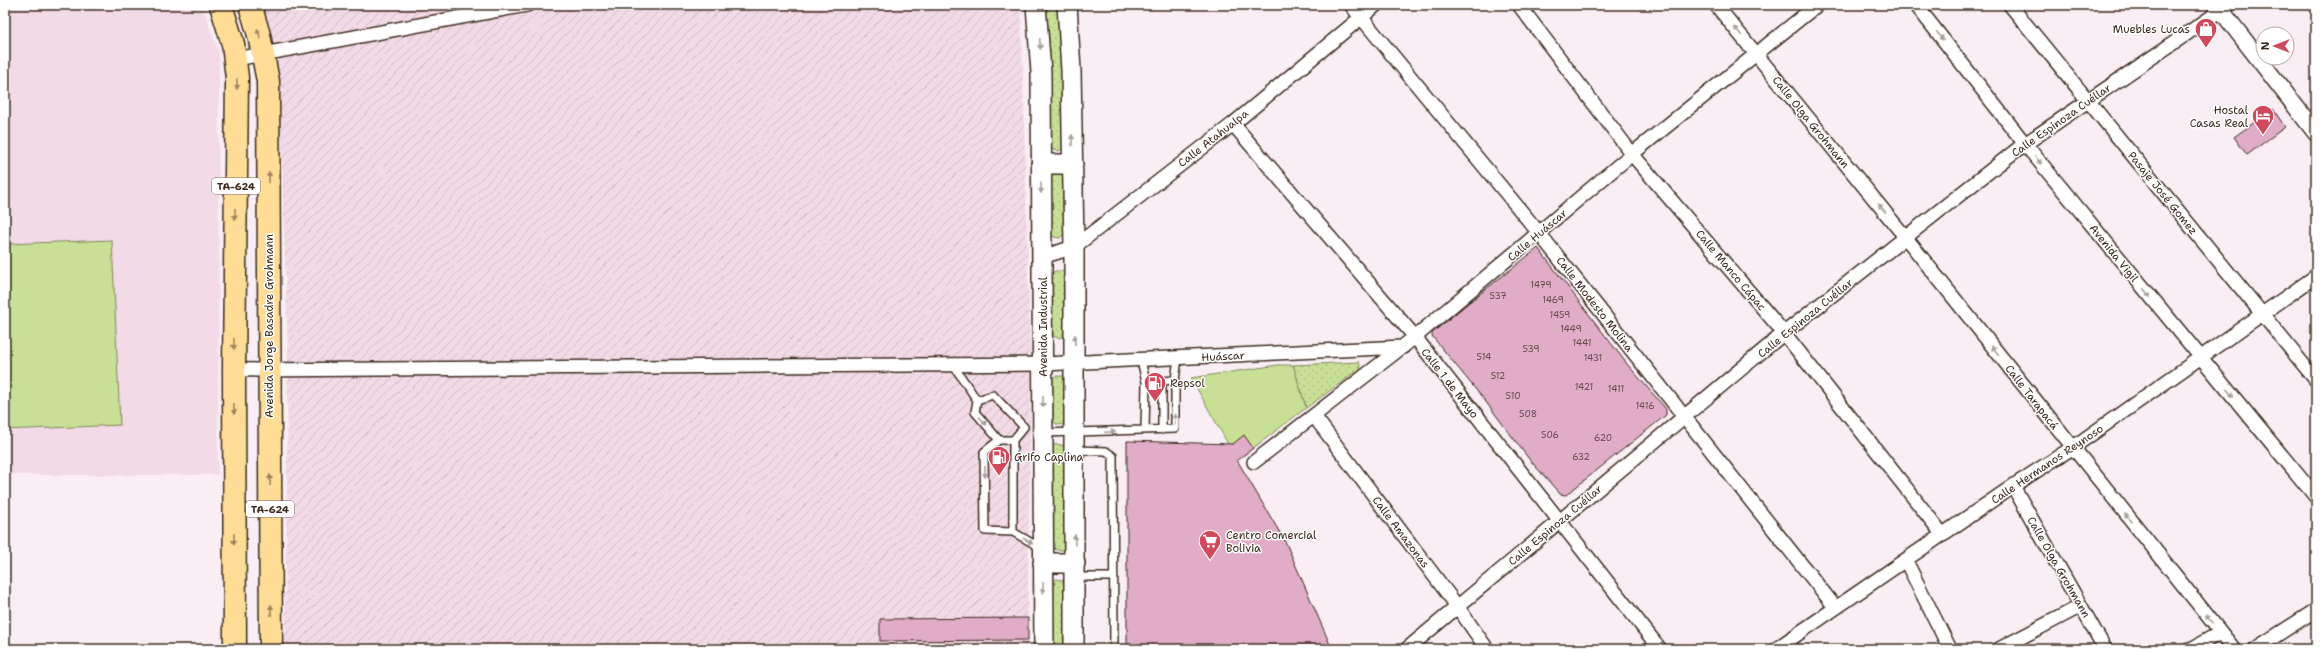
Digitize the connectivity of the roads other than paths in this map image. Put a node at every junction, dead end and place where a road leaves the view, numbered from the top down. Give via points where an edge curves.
1 (221, 5) edge
2 (250, 5) edge
3 (527, 5) edge
4 (1036, 5) edge
5 (1067, 5) edge
6 (1351, 5) edge
7 (1376, 5) edge
8 (1518, 5) edge
9 (1716, 5) edge
10 (1816, 5) edge
11 (1916, 5) edge
12 (2010, 5) edge
13 (2222, 7) edge
14 (1361, 18) junction
15 (1756, 55) junction
16 (264, 56) junction
17 (236, 59) junction
18 (2087, 100) junction
19 (1233, 124) junction
20 (2316, 133) edge
21 (2025, 144) junction
22 (1632, 154) junction
23 (1041, 164) junction
24 (1073, 164) junction
25 (1540, 233) junction
26 (1906, 238) junction
27 (1074, 247) junction
28 (1042, 258) junction
29 (2316, 276) edge
30 (2263, 314) junction
31 (1784, 333) junction
32 (1415, 338) junction
33 (1403, 347) junction
34 (2200, 357) junction
35 (1178, 358) junction
36 (1141, 360) junction
37 (1075, 363) junction
38 (1043, 364) junction
39 (953, 365) junction
40 (234, 370) junction
41 (269, 370) junction
42 (1175, 380) junction
43 (2316, 380) edge
44 (1162, 381) junction
45 (1146, 382) junction
46 (977, 400) junction
47 (1314, 416) junction
48 (1685, 418) junction
49 (1145, 430) junction
50 (1162, 430) junction
51 (1043, 433) junction
52 (999, 440) junction
53 (1013, 440) junction
54 (1075, 442) junction
55 (2072, 448) junction
56 (1254, 462) dead end
57 (2013, 486) junction
58 (2316, 497) edge
59 (1560, 522) junction
60 (1013, 532) junction
61 (1943, 535) junction
62 (1043, 556) junction
63 (1906, 561) junction
64 (1075, 570) junction
65 (1114, 577) junction
66 (1457, 606) junction
67 (2081, 606) junction
68 (1835, 607) junction
69 (2316, 610) edge
70 (2220, 633) junction
71 (235, 649) edge
72 (271, 649) edge
73 (1044, 649) edge
74 (1074, 649) edge
75 (1114, 649) edge
76 (1407, 649) edge
77 (1487, 649) edge
78 (1660, 649) edge
79 (1776, 649) edge
80 (1950, 649) edge
81 (1999, 649) edge
82 (2105, 649) edge
83 (2191, 649) edge
84 (2234, 649) edge
85 (2255, 649) edge

1 - 17 highway, TA-624
16 -> 2 highway, Avenida Jorge Basadre Grohmann / TA-624
3 - 16 street
4 -> 23 main road, Avenida Industrial via 1040,49
24 -> 5 main road
6 - 14 street, Calle Modesto Molina
7 - 14 street, Calle Atahualpa
8 - 22 street, Calle Manco Cápac
15 -> 9 street, Calle Olga Grohmann
10 - 15 street, Calle Huáscar
11 -> 21 street, Avenida Vigil
12 - 18 street, Pasaje José Gomez
13 - 18 street, Calle Espinoza Cuéllar
13 - 20 street
14 - 19 street, Calle Atahualpa
14 - 25 street, Calle Modesto Molina
15 - 22 street, Calle Huáscar
26 -> 15 street, Calle Olga Grohmann
16 - 17 street
41 -> 16 highway, Avenida Jorge Basadre Grohmann / TA-624 via 268,107
17 -> 40 highway, TA-624
18 - 21 street, Calle Espinoza Cuéllar
18 - 30 street, Pasaje José Gomez
19 - 27 street, Calle Atahualpa
19 - 32 street, Calle 1 de Mayo
21 - 26 street, Calle Espinoza Cuéllar
21 -> 34 street, Avenida Vigil
22 - 25 street, Calle Huáscar
22 - 31 street, Calle Manco Cápac
23 - 24 main road
23 -> 28 main road, Avenida Industrial
24 - 27 main road
25 - 32 street, Calle Huáscar
25 - 48 street, Calle Modesto Molina
26 - 31 street, Calle Espinoza Cuéllar
55 -> 26 street, Calle Tarapacá
27 - 28 street, Calle Atahualpa
37 -> 27 main road
28 - 38 main road, Avenida Industrial
29 - 30 street, Calle Hermanos Reynoso
30 - 34 street, Calle Hermanos Reynoso
30 - 43 street, Pasaje José Gomez
31 - 48 street, Calle Espinoza Cuéllar
31 - 61 street, Calle Manco Cápac
32 - 33 street, Calle Huáscar
32 - 59 street, Calle 1 de Mayo
33 - 35 street, Huáscar
33 - 47 street, Calle Huáscar
34 - 55 street, Calle Hermanos Reynoso
34 -> 58 street, Avenida Vigil
35 - 36 street, Huáscar
35 - 42 lane
36 - 37 street, Huáscar
36 - 45 lane
37 - 38 street, Huáscar
37 - 54 main road
38 - 39 street, Huáscar
38 -> 51 main road, Avenida Industrial
39 - 41 street, Huáscar
39 - 46 lane
40 - 41 street, Huáscar
40 -> 71 highway, TA-624
72 -> 41 highway, Avenida Jorge Basadre Grohmann / TA-624
42 - 44 lane
50 -> 42 lane via 1175,429
44 - 45 lane
44 - 50 lane
45 - 49 lane
46 -> 52 lane via 975,412
46 - 53 lane via 993,395 1024,427
47 - 56 street, Calle Huáscar
47 - 66 street, Calle Amazonas
48 - 59 street, Calle Espinoza Cuéllar
48 - 68 street, Calle Modesto Molina
49 - 50 lane
54 -> 49 lane
51 - 54 lane
51 - 62 main road, Avenida Industrial
52 - 53 lane
52 -> 60 lane via 984,452 985,531
53 - 60 lane
64 -> 54 main road
54 - 65 lane via 1106,451 1113,456
55 - 57 street, Calle Hermanos Reynoso
70 -> 55 street, Calle Tarapacá
57 - 61 street, Calle Hermanos Reynoso
57 - 67 street, Calle Olga Grohmann
59 - 66 street, Calle Espinoza Cuéllar
59 - 78 street, Calle 1 de Mayo
60 -> 62 lane
61 - 63 street, Calle Hermanos Reynoso
62 - 64 main road
62 -> 73 main road, Avenida Industrial
63 - 68 street, Calle Hermanos Reynoso
63 - 80 street
64 - 65 lane
64 - 74 main road
65 - 75 lane
66 - 76 street, Calle Espinoza Cuéllar
66 - 77 street, Calle Amazonas
67 - 81 street
67 - 82 street, Calle Olga Grohmann
68 - 79 street, Calle Hermanos Reynoso
69 - 85 street
70 - 83 street
70 - 84 street, Calle Tarapacá

